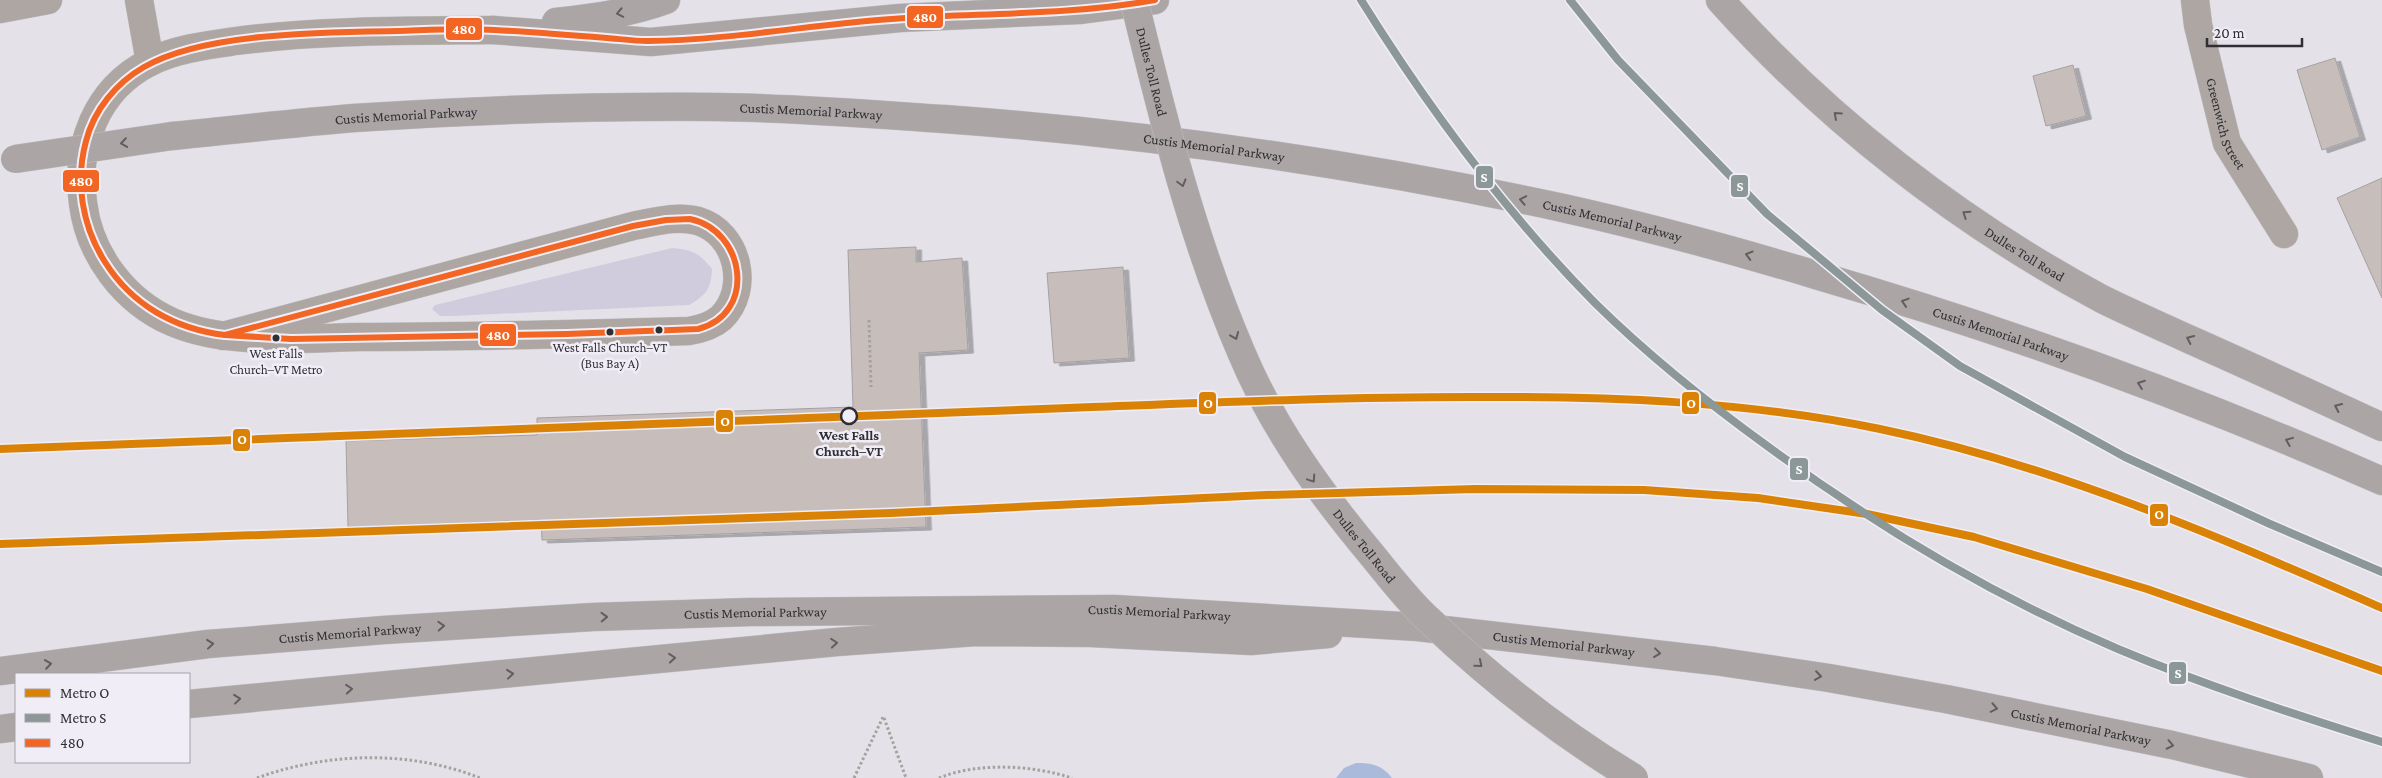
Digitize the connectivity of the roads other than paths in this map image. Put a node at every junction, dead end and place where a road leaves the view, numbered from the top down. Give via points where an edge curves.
1 (48, 0) edge
2 (139, 0) edge
3 (666, 0) edge
4 (1134, 0) edge
5 (1155, 0) edge
6 (1720, 0) edge
7 (2195, 0) edge
8 (0, 8) edge
9 (493, 30) junction
10 (150, 62) junction
11 (8, 160) edge
12 (2284, 234) dead end
13 (223, 336) junction
14 (2382, 427) edge
15 (2382, 482) edge
16 (1418, 627) junction
17 (0, 671) edge
18 (190, 704) edge
19 (15, 727) edge
20 (0, 729) edge
21 (1634, 778) edge
22 (2308, 778) edge

1 - 8 street
2 - 10 street
3 -> 9 highway via 645,8 600,17
4 -> 21 highway, Dulles Toll Road, bridge via 1176,160 1218,295 1246,364 1289,444 1352,532 1427,619 1522,700
5 - 9 highway via 1079,10 900,18 651,42
14 -> 6 highway, Dulles Toll Road via 2103,299 2001,238 1902,169 1856,132 1769,53
7 - 12 street, Greenwich Street via 2200,34 2227,143
9 - 10 street via 325,32 269,37 215,44
10 - 13 street via 112,90 99,108 88,133 82,156 81,180 86,226 96,250 128,292 171,321
15 -> 11 highway, Custis Memorial Parkway, bridge via 2310,449 2044,348 1888,296 1733,250 1568,209 1420,179 1271,154 1019,125 846,112 722,107 539,109 352,118 172,136
13 - 13 street via 445,337 689,332 720,319 731,306 737,290 738,271 734,255 720,232 697,220 678,218 614,231
17 -> 16 highway, Custis Memorial Parkway via 208,644 384,630 593,617 750,612 1114,609
18 -> 16 highway via 976,632 1251,641
16 -> 22 highway, Custis Memorial Parkway via 1604,646 1829,678 2172,745
19 - 20 highway

